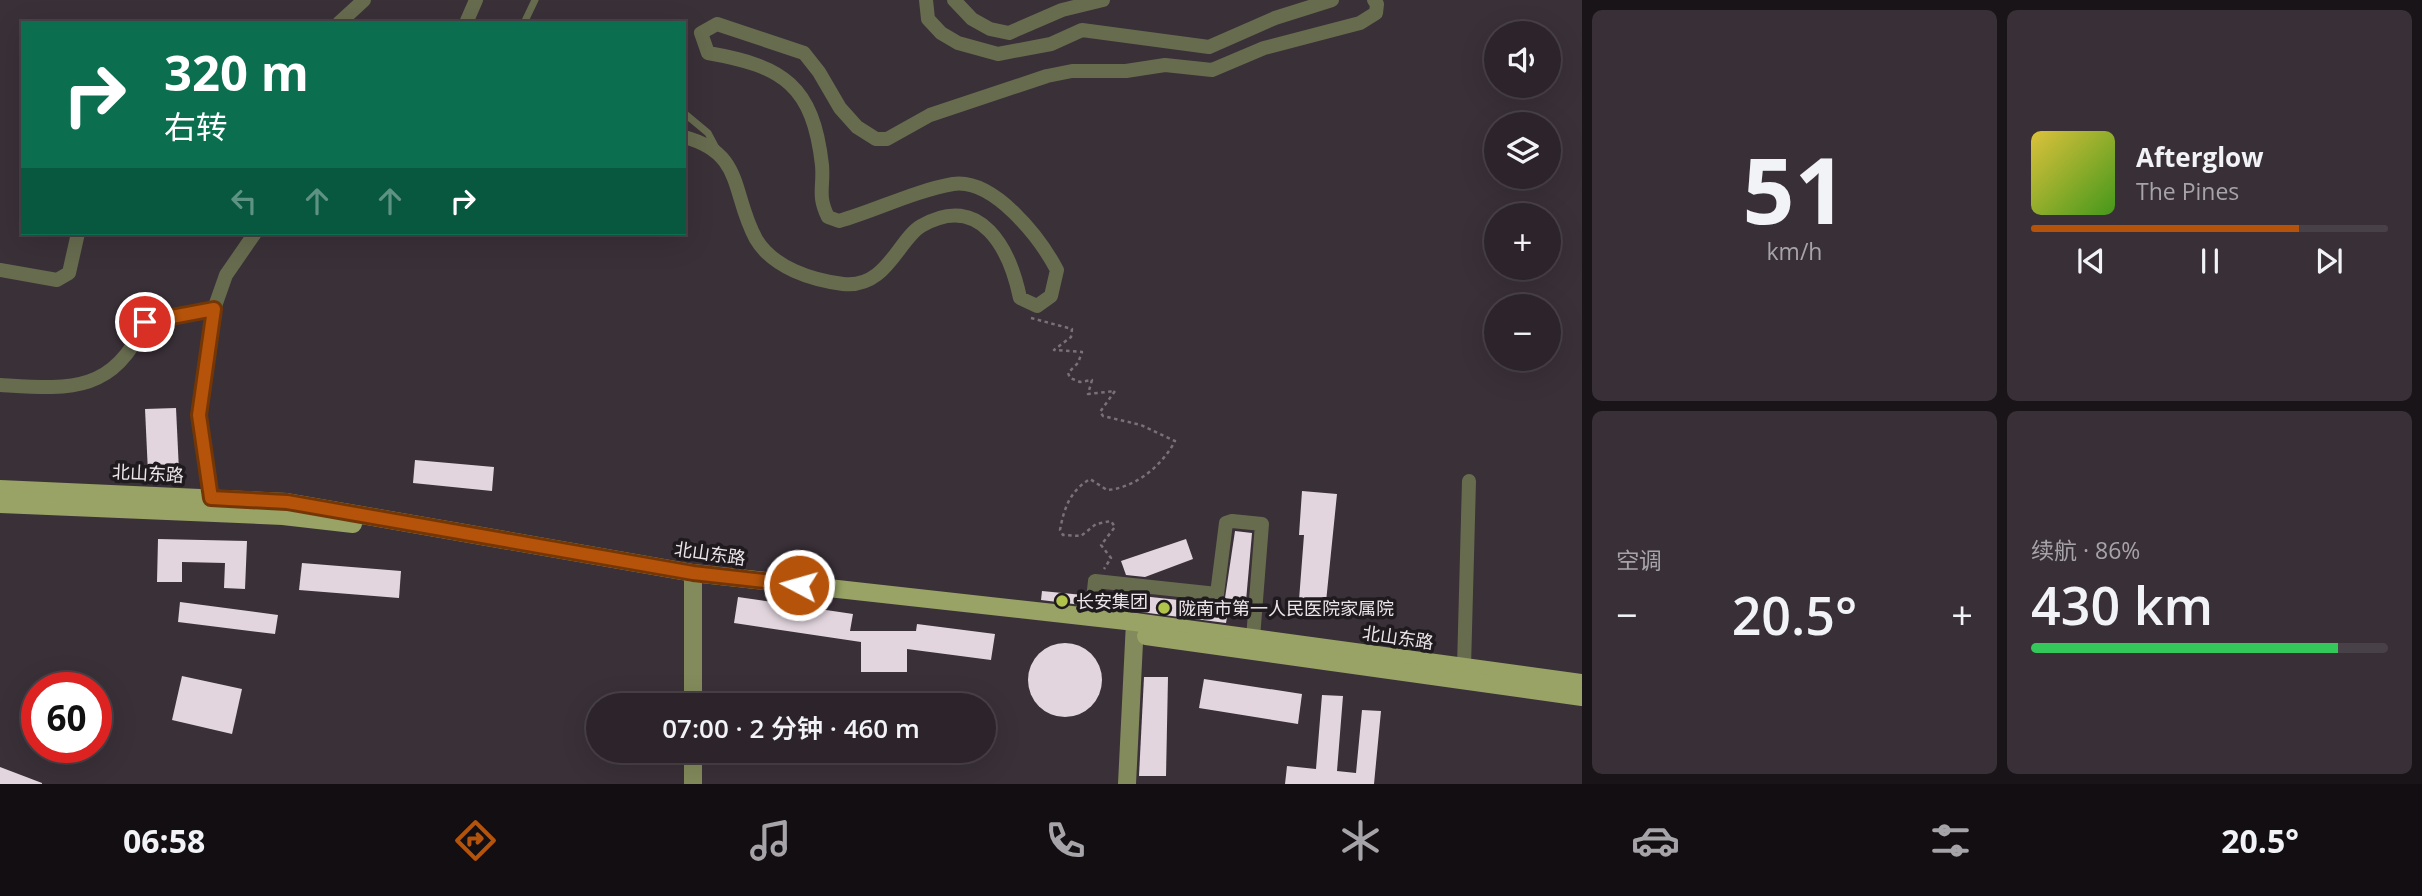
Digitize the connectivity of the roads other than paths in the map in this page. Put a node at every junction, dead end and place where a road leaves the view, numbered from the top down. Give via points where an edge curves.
1 (364, 0) edge
2 (476, 0) edge
3 (535, 0) edge
4 (926, 0) edge
5 (954, 0) edge
6 (1103, 0) edge
7 (1332, 0) edge
8 (1374, 0) edge
9 (341, 21) edge
10 (467, 21) edge
11 (525, 21) edge
12 (686, 115) edge
13 (686, 138) edge
14 (717, 151) junction
15 (78, 235) edge
16 (254, 235) edge
17 (0, 270) edge
18 (214, 309) junction
19 (0, 385) edge
20 (1469, 481) dead end
21 (0, 489) edge
22 (211, 498) junction
23 (0, 504) edge
24 (693, 579) junction
25 (1091, 617) junction
26 (1135, 628) junction
27 (1254, 638) junction
28 (1464, 667) junction
29 (1582, 683) edge
30 (693, 693) edge
31 (1582, 696) edge
32 (693, 763) edge
33 (692, 784) edge
34 (1127, 784) edge

1 - 9 street
2 - 10 street
3 - 11 lane
4 - 7 street via 928,19 941,33 958,43 998,54 1051,44 1083,30 1209,47 1275,18
5 - 6 street via 972,19 1009,33 1062,10
8 - 14 street via 1376,13 1360,23 1264,48 1212,70 1165,65 1047,76 930,115 887,139 876,139 858,128 804,52 717,24 701,33 708,53 768,67 799,95 816,129 822,168 820,201 828,217 839,221 956,184 979,189 1006,203 1048,252 1057,270 1051,296 1037,306 1020,298 1014,270 991,230 976,219 938,219 919,227 895,258 864,281 847,284 806,276 785,266 757,240 731,166
12 - 14 lane via 708,133
13 - 14 street
15 - 17 street via 69,273 57,280
16 - 18 street via 226,275
18 - 19 street via 145,322 121,359 96,381 66,388
18 - 22 street via 199,415
20 - 28 street
21 - 22 main road, 北山东路
22 - 24 main road, 北山东路 via 287,502
23 - 24 main road, 北山东路 via 283,516
24 - 25 main road, 北山东路
24 - 26 main road, 北山东路
24 - 30 street
25 - 26 main road, 北山东路
25 - 27 street via 1095,581 1217,594 1226,523 1262,524
26 - 27 main road, 北山东路
26 - 31 main road, 北山东路
26 - 34 street
27 - 28 main road, 北山东路
28 - 29 main road, 北山东路
32 - 33 street

